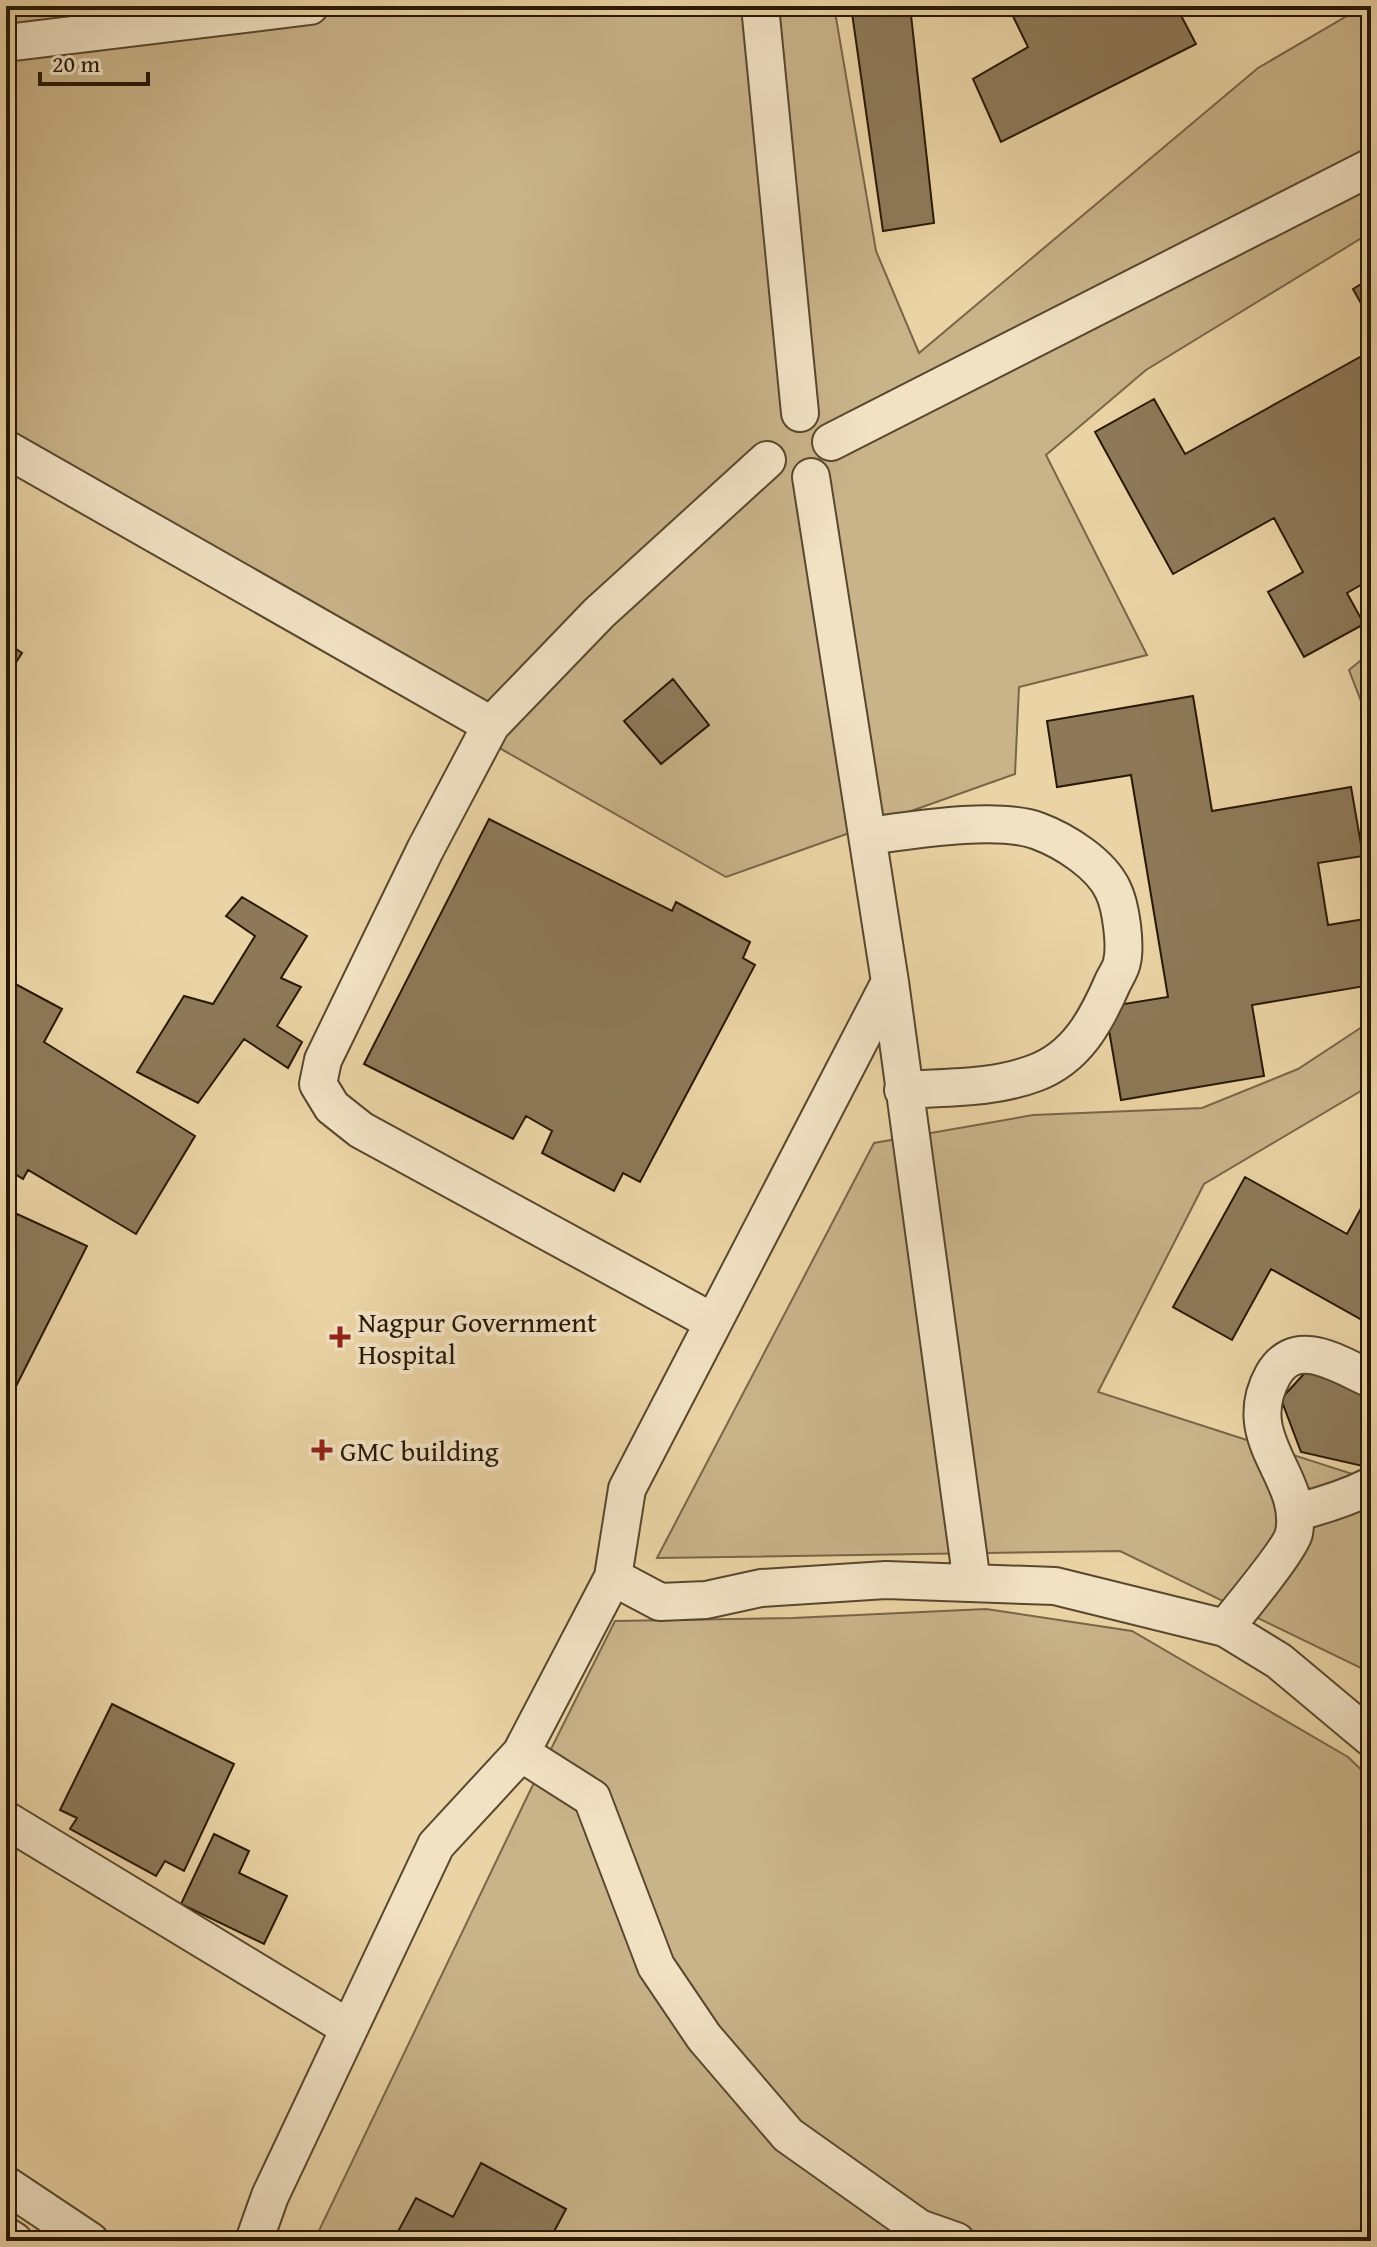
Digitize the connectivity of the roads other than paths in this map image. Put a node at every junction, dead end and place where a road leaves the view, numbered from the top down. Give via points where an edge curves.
1 (310, 6) edge
2 (760, 6) edge
3 (6, 43) edge
4 (1371, 167) edge
5 (800, 413) junction
6 (831, 442) junction
7 (6, 449) edge
8 (767, 460) junction
9 (811, 477) junction
10 (491, 725) junction
11 (869, 836) junction
12 (890, 982) junction
13 (903, 1090) junction
14 (713, 1322) junction
15 (1371, 1379) edge
16 (1371, 1486) edge
17 (1297, 1512) junction
18 (613, 1577) junction
19 (972, 1583) junction
20 (1225, 1628) junction
21 (1371, 1738) edge
22 (521, 1753) junction
23 (6, 1820) edge
24 (349, 2028) junction
25 (6, 2185) edge
26 (6, 2236) edge
27 (14, 2241) edge
28 (90, 2241) edge
29 (254, 2241) edge
30 (956, 2241) edge

1 - 3 street
2 - 5 street
4 - 6 street
5 - 6 street via 820,422
5 - 8 street via 778,419 770,428
6 - 9 street via 827,462
7 - 10 street
8 - 9 street via 781,476
8 - 10 street via 599,613
9 - 11 street
10 - 14 street via 323,1060 318,1084 332,1107 361,1130
11 - 12 street
11 - 13 street via 1000,824 1037,831 1098,869 1114,890 1122,924 1122,962 1086,1036 1064,1057 1037,1073 993,1084
12 - 13 street
12 - 14 street
13 - 19 street
14 - 18 street via 627,1489
15 - 17 street via 1308,1353 1279,1366 1271,1379 1263,1402 1267,1446
16 - 17 street
17 - 20 street via 1293,1538
18 - 19 street via 660,1602 706,1600 761,1588 886,1580
18 - 22 street
19 - 20 street via 1055,1586
20 - 21 street via 1279,1661
22 - 24 street via 436,1845
22 - 30 street via 592,1798 656,1966 704,2037 788,2135 919,2228
23 - 24 street
24 - 29 street
25 - 28 street
26 - 27 street

